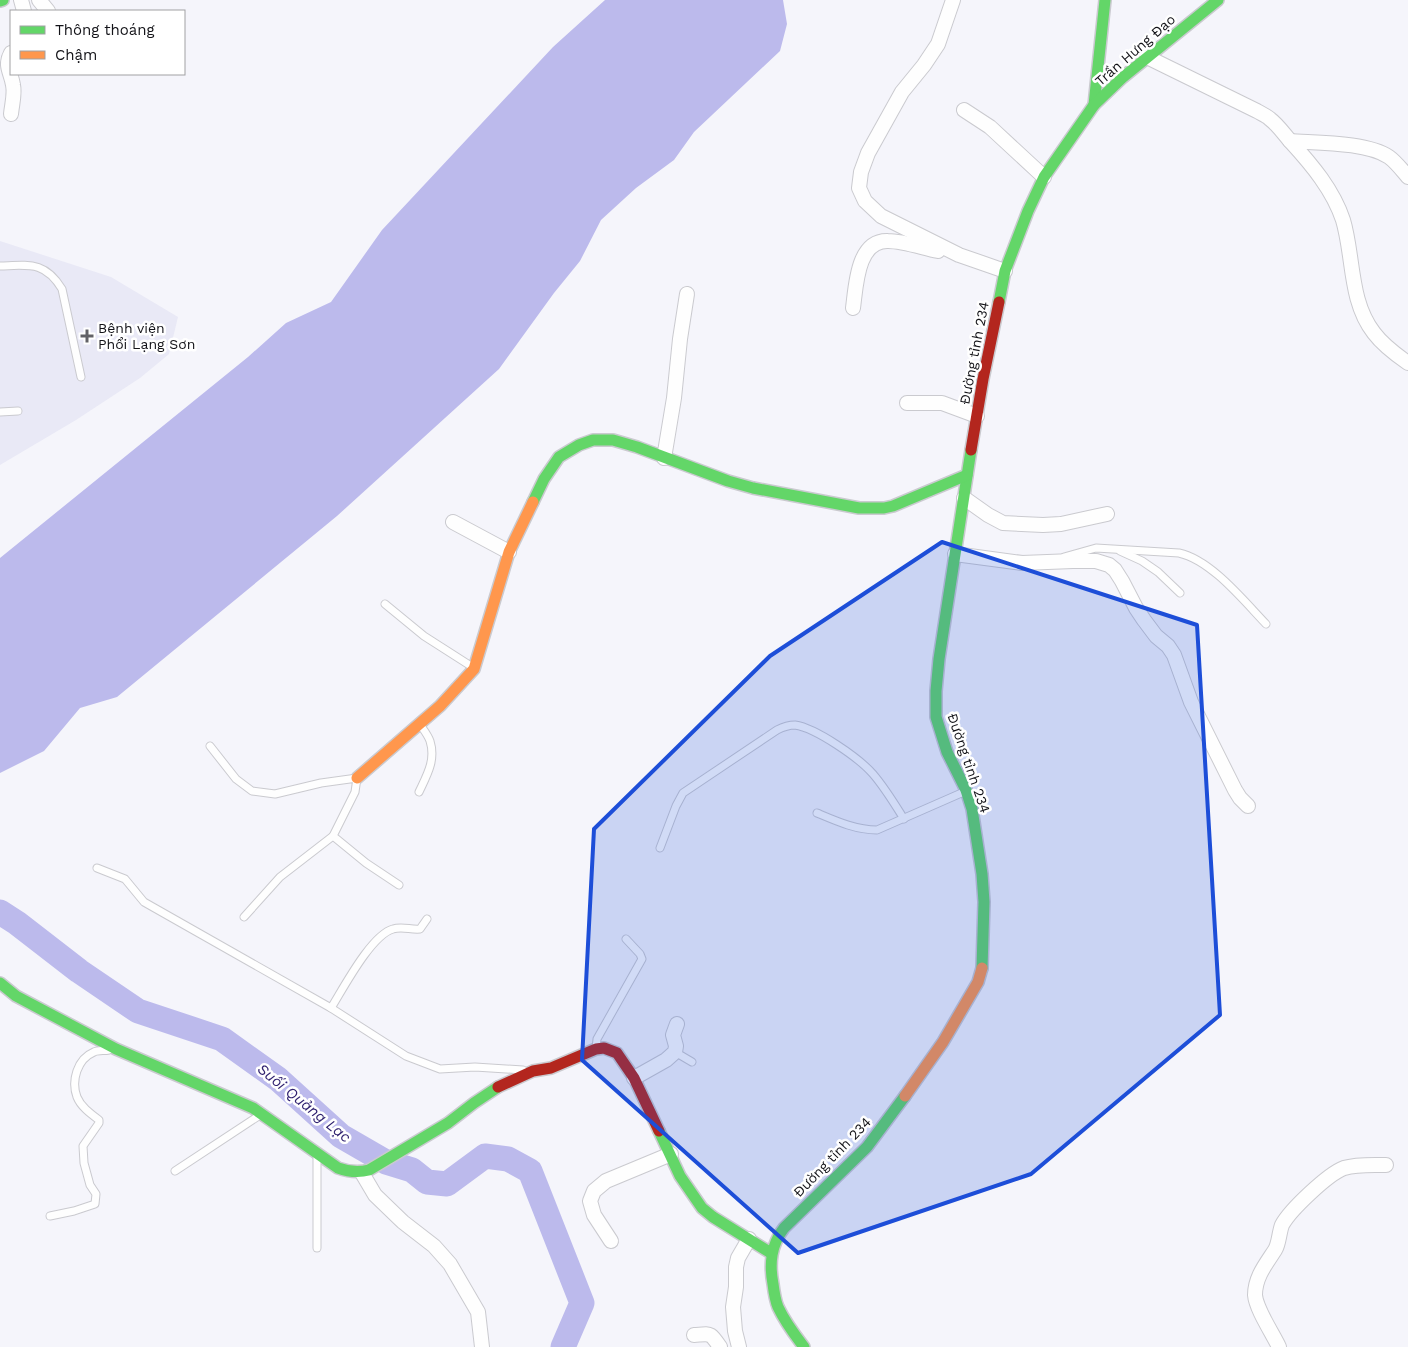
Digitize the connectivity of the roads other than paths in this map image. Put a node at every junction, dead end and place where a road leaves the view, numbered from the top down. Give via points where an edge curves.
1 (39, 0) edge
2 (953, 0) edge
3 (1105, 0) edge
4 (1218, 0) edge
5 (47, 10) edge
6 (10, 56) edge
7 (1147, 57) junction
8 (10, 74) edge
9 (10, 75) edge
10 (1094, 105) junction
11 (964, 110) dead end
12 (11, 114) dead end
13 (1290, 141) junction
14 (1408, 176) edge
15 (1044, 177) junction
16 (959, 255) junction
17 (0, 266) edge
18 (1005, 271) junction
19 (687, 294) dead end
20 (853, 308) dead end
21 (1408, 362) edge
22 (81, 377) dead end
23 (907, 404) dead end
24 (18, 411) dead end
25 (0, 412) edge
26 (977, 416) junction
27 (664, 458) junction
28 (967, 475) junction
29 (964, 498) junction
30 (1107, 514) dead end
31 (453, 522) dead end
32 (1117, 549) junction
33 (509, 552) junction
34 (955, 554) junction
35 (1047, 562) junction
36 (1180, 593) dead end
37 (385, 604) dead end
38 (1266, 624) dead end
39 (474, 669) junction
40 (419, 723) junction
41 (210, 746) dead end
42 (356, 778) junction
43 (966, 790) junction
44 (419, 792) dead end
45 (1248, 806) dead end
46 (817, 813) dead end
47 (904, 819) junction
48 (333, 836) junction
49 (660, 848) dead end
50 (97, 868) dead end
51 (398, 885) dead end
52 (244, 918) dead end
53 (427, 919) dead end
54 (626, 939) dead end
55 (0, 983) edge
56 (331, 1008) junction
57 (677, 1024) dead end
58 (596, 1048) junction
59 (116, 1050) junction
60 (675, 1052) junction
61 (692, 1062) dead end
62 (533, 1070) junction
63 (634, 1078) junction
64 (262, 1114) junction
65 (317, 1154) junction
66 (671, 1154) junction
67 (1386, 1165) dead end
68 (175, 1171) dead end
69 (366, 1171) junction
70 (50, 1216) dead end
71 (749, 1239) junction
72 (611, 1241) dead end
73 (317, 1248) dead end
74 (771, 1253) junction
75 (694, 1335) dead end
76 (482, 1347) edge
77 (720, 1347) edge
78 (739, 1347) edge
79 (804, 1347) edge
80 (1280, 1347) edge

1 - 5 street
2 - 16 street via 938,44 902,92 868,153 859,188 880,216
3 - 10 street
4 - 7 street, Trần Hưng Đạo
6 - 8 street via 7,65
7 - 10 street, Trần Hưng Đạo
7 - 13 street via 1258,111 1271,119
9 - 12 street via 14,94
10 - 15 street, Đường tỉnh 234
11 - 15 street via 990,127
13 - 14 street via 1358,146 1379,152 1390,157
13 - 21 street via 1321,178 1343,220 1358,301 1364,316 1389,349
15 - 18 street, Đường tỉnh 234
16 - 18 street
16 - 20 street via 891,241 877,243 860,265
17 - 22 lane via 35,265 56,279 62,289
18 - 26 street, Đường tỉnh 234
19 - 27 street
23 - 26 street via 942,403
24 - 25 lane
26 - 28 street, Đường tỉnh 234
27 - 28 street via 753,488 859,508 893,506
27 - 33 street via 613,440 593,440 572,449 559,457 544,479
28 - 29 street, Đường tỉnh 234
29 - 30 street via 1003,523 1061,524
29 - 34 street, Đường tỉnh 234
31 - 33 street
32 - 35 lane via 1096,548
32 - 36 lane via 1158,572
32 - 38 lane via 1179,553 1197,559
33 - 39 street
34 - 35 street via 1022,563
34 - 43 street, Đường tỉnh 234 via 935,704 940,733
35 - 45 street via 1096,561 1115,570 1144,620 1174,655 1191,702 1235,790
37 - 39 lane via 424,636
39 - 40 street via 440,706
40 - 42 street
40 - 44 lane via 430,740 432,757
41 - 42 lane via 236,779 252,791 275,794
42 - 48 lane via 355,792
43 - 47 lane
43 - 74 street, Đường tỉnh 234 via 972,809 984,902 984,960 978,982 943,1042 880,1131 784,1228
46 - 47 lane via 868,830 877,830
47 - 49 lane via 872,773 846,750 806,728 787,725 683,793
48 - 51 lane
48 - 52 lane via 280,877
50 - 56 lane via 125,879 144,902
53 - 56 lane via 420,929 392,929 381,936 370,947
54 - 58 lane via 642,959 597,1039
55 - 59 street via 16,996
56 - 62 lane via 406,1056 440,1069
57 - 60 street via 672,1035
58 - 62 street via 551,1068
58 - 63 street via 617,1053
59 - 64 street
59 - 70 lane via 88,1056 78,1068 75,1078 78,1098 88,1113 99,1120 83,1146 84,1163 96,1194 96,1204
60 - 61 lane
60 - 63 street
62 - 69 street via 499,1087 448,1123
63 - 66 street
64 - 65 street
64 - 68 lane
65 - 69 street via 349,1172
65 - 73 lane
66 - 71 street via 687,1188 702,1208
66 - 72 street via 606,1181 594,1191 590,1201 594,1215
67 - 80 street via 1346,1167 1337,1171 1304,1199 1282,1225 1276,1249 1267,1260 1255,1294
69 - 76 street via 375,1195 450,1264 478,1312
71 - 74 street
71 - 78 street via 736,1267 733,1307
74 - 79 street, Đường tỉnh 234 via 770,1273 777,1305
75 - 77 street via 709,1334

